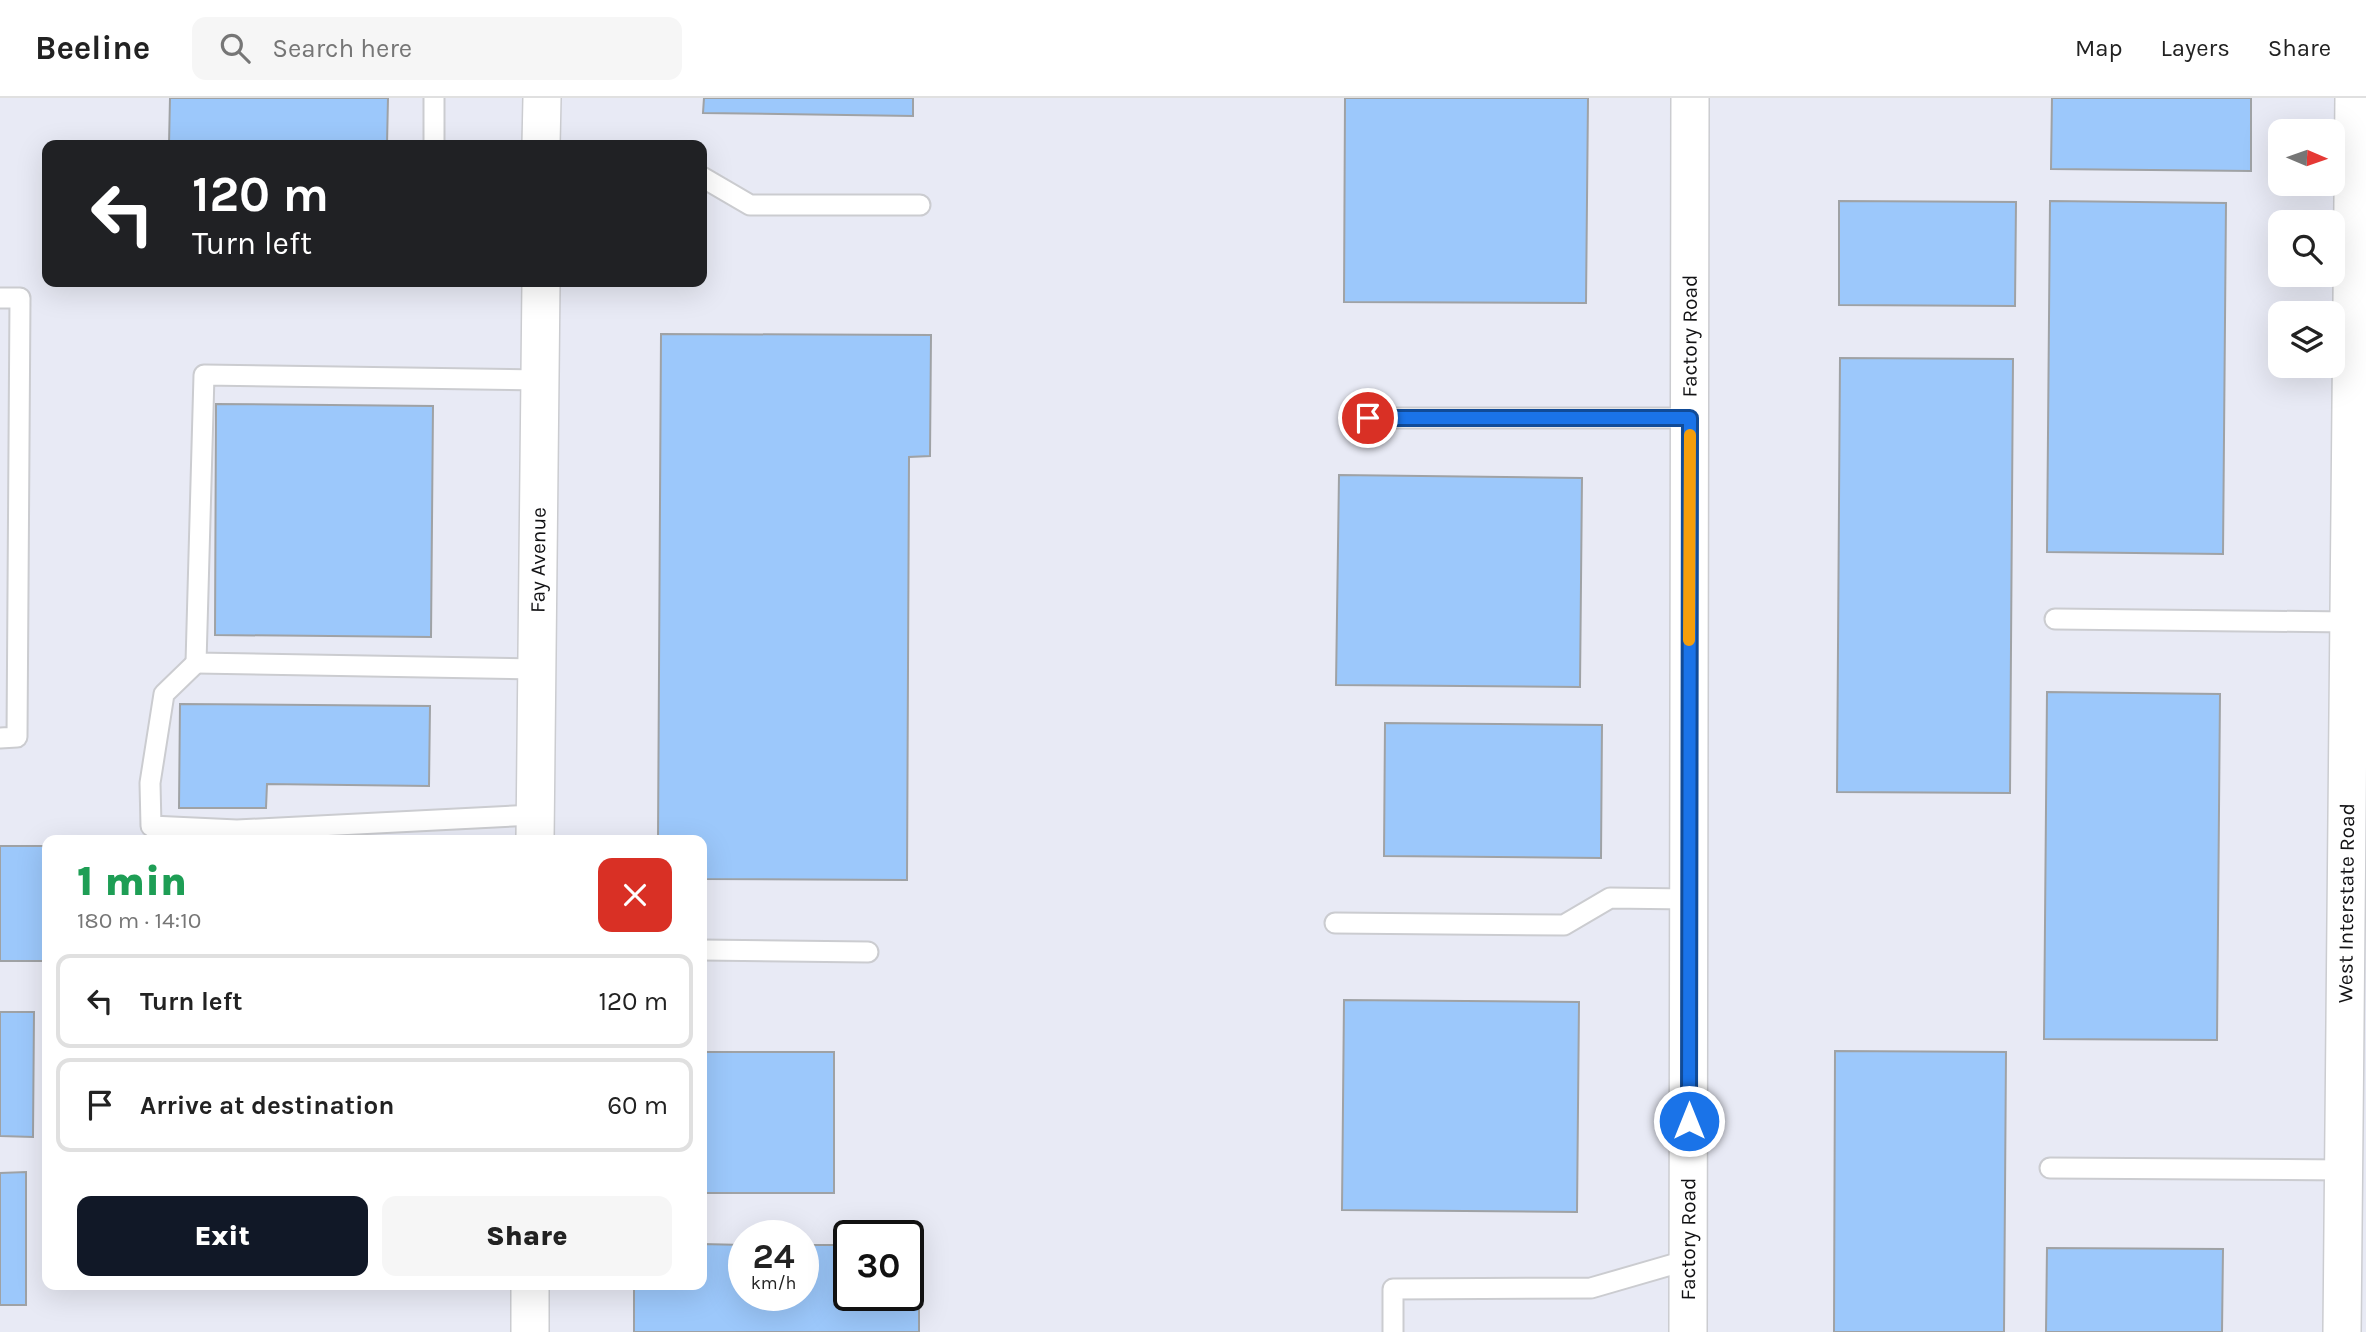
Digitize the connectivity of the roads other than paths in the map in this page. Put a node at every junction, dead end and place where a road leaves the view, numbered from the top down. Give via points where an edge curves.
1 (434, 98) edge
2 (541, 98) edge
3 (1690, 98) edge
4 (2354, 98) edge
5 (433, 140) edge
6 (541, 140) edge
7 (707, 180) edge
8 (920, 205) dead end
9 (541, 287) edge
10 (0, 298) edge
11 (540, 380) junction
12 (1368, 418) dead end
13 (1690, 418) junction
14 (2055, 619) dead end
15 (2349, 622) junction
16 (197, 663) junction
17 (536, 669) junction
18 (0, 737) edge
19 (535, 828) edge
20 (1689, 899) junction
21 (1335, 923) dead end
22 (707, 950) edge
23 (868, 952) dead end
24 (2050, 1168) dead end
25 (2344, 1170) junction
26 (1688, 1261) junction
27 (530, 1290) edge
28 (530, 1332) edge
29 (1393, 1332) edge
30 (1688, 1332) edge
31 (2342, 1332) edge

1 - 5 lane
2 - 6 street
3 - 13 street, Factory Road
4 - 15 street, West Interstate Road
7 - 8 lane via 750,205
9 - 11 street, Fay Avenue
10 - 18 lane via 20,298 18,737
11 - 16 lane via 204,375
11 - 17 street, Fay Avenue
12 - 13 lane
13 - 20 street, Factory Road
14 - 15 lane
15 - 25 street, West Interstate Road
16 - 17 lane
16 - 19 lane via 164,694 150,783 151,826 237,830
17 - 19 street, Fay Avenue
20 - 21 lane via 1610,898 1564,925
20 - 26 street, Factory Road
22 - 23 lane
24 - 25 lane
25 - 31 street, West Interstate Road
26 - 29 lane via 1591,1289 1393,1289
26 - 30 street, Factory Road
27 - 28 street

